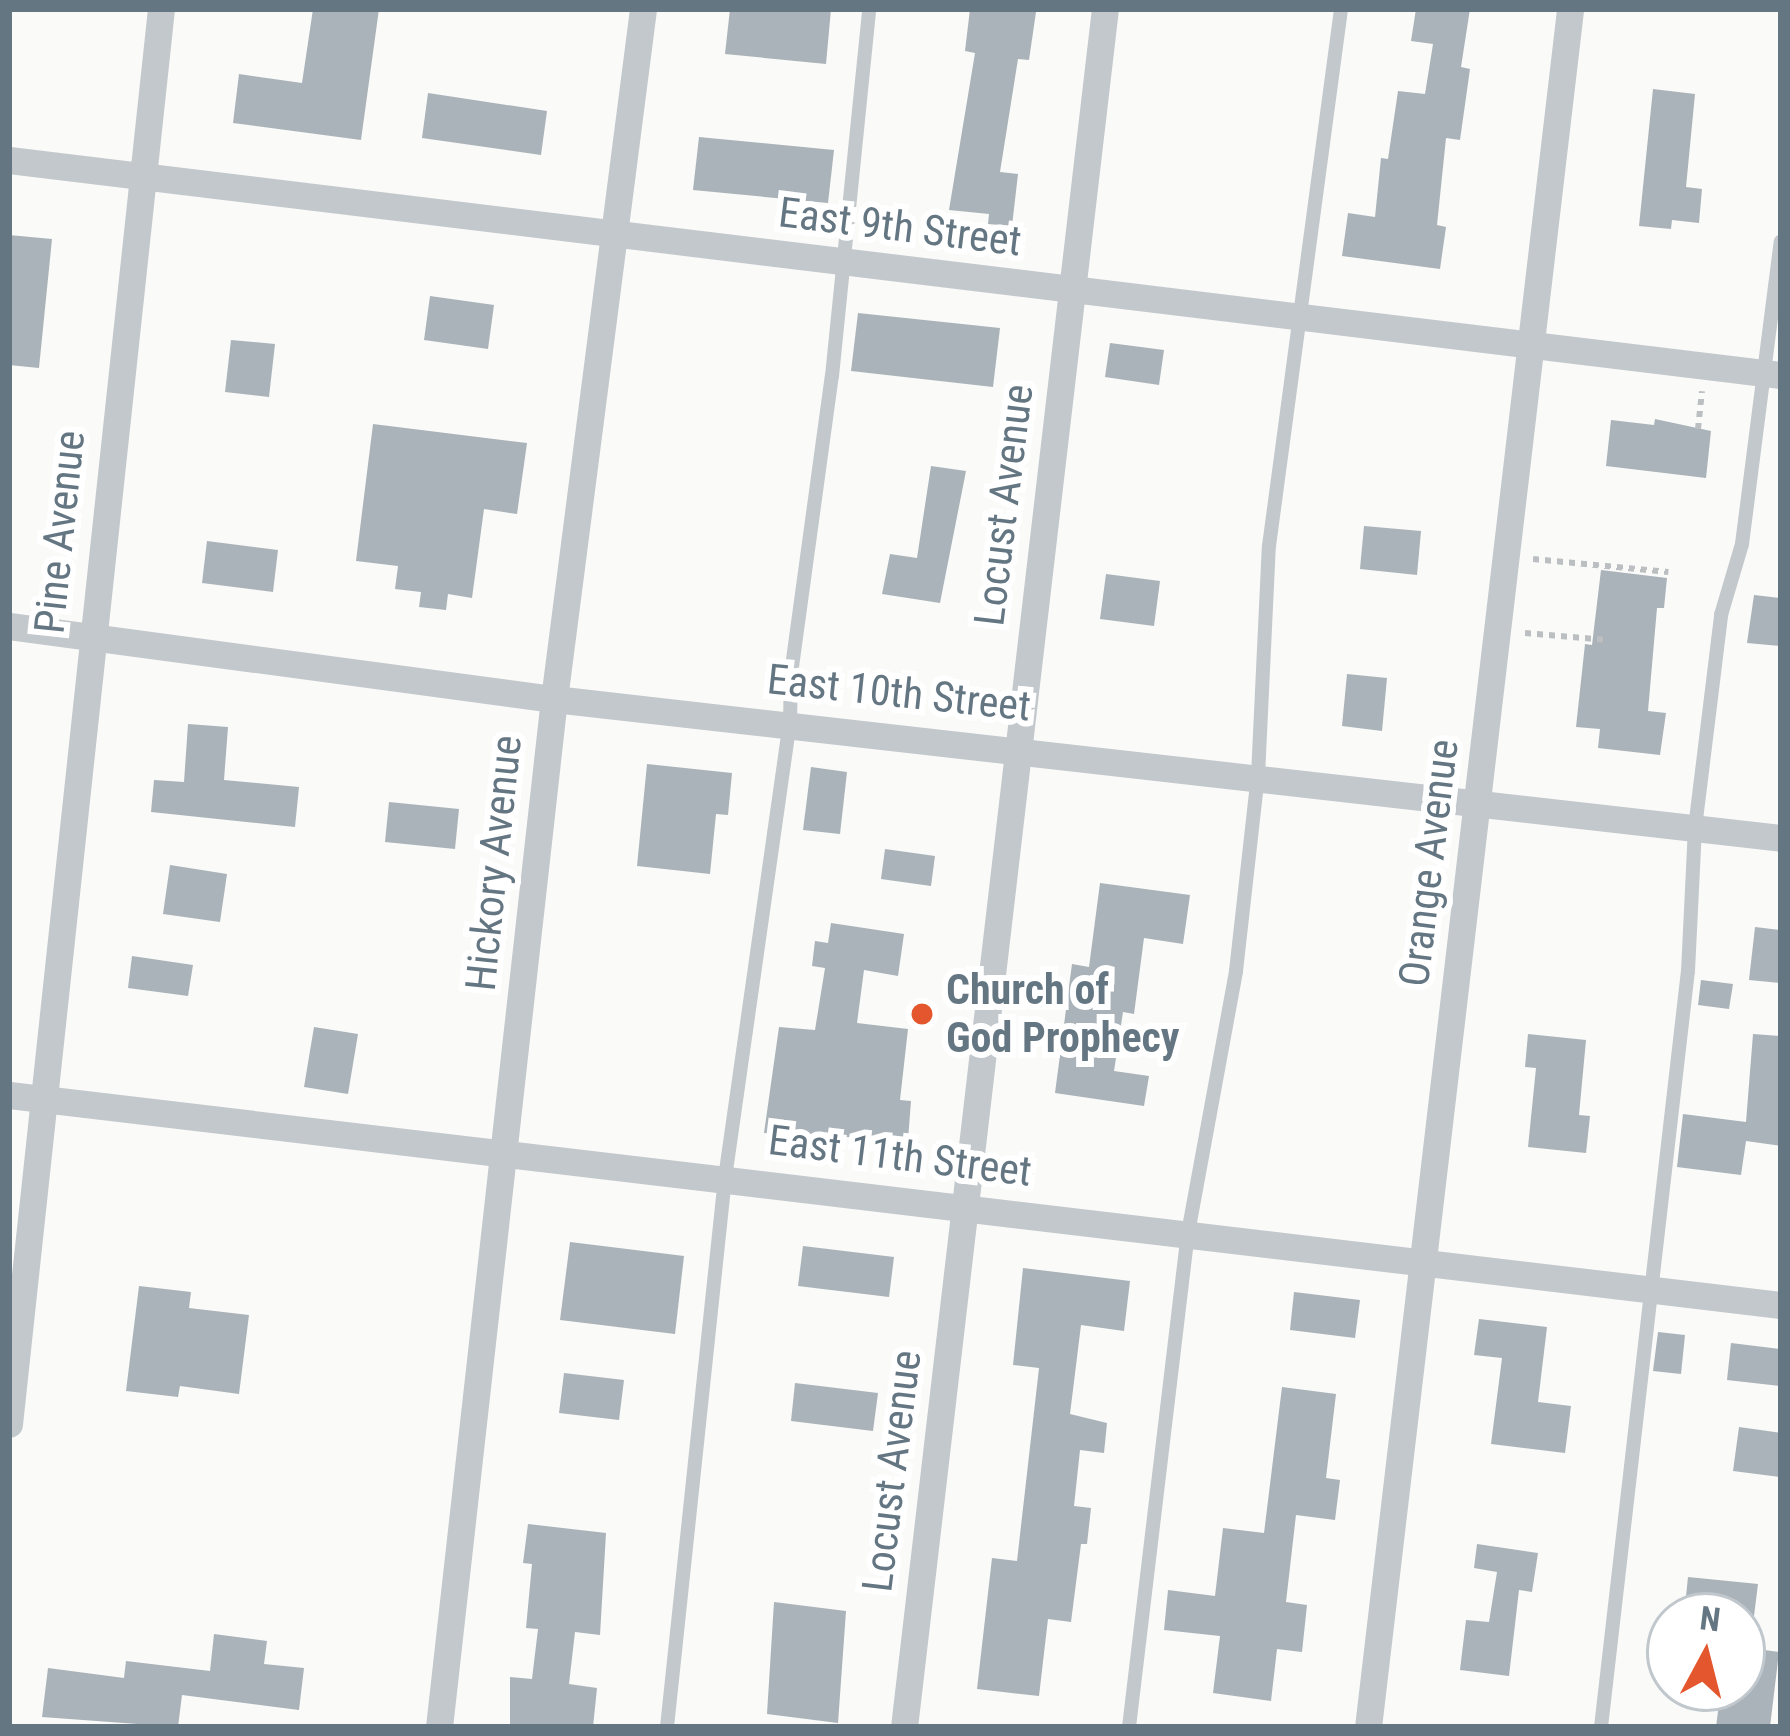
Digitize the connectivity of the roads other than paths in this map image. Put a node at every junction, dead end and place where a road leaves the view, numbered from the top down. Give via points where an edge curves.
1 (161, 9) edge
2 (643, 9) edge
3 (869, 9) edge
4 (1105, 9) edge
5 (1341, 9) edge
6 (1570, 9) edge
7 (9, 160) edge
8 (143, 176) junction
9 (614, 232) junction
10 (1781, 241) edge
11 (840, 262) junction
12 (1073, 292) junction
13 (1298, 317) junction
14 (1530, 343) junction
15 (1773, 374) edge
16 (9, 626) edge
17 (90, 636) junction
18 (554, 699) junction
19 (790, 724) junction
20 (1016, 747) junction
21 (1258, 776) junction
22 (1478, 802) junction
23 (1695, 828) junction
24 (1781, 838) edge
25 (9, 1095) edge
26 (46, 1100) junction
27 (504, 1152) junction
28 (725, 1178) junction
29 (965, 1206) junction
30 (1188, 1232) junction
31 (1426, 1260) junction
32 (1652, 1288) junction
33 (1781, 1305) edge
34 (9, 1424) edge
35 (439, 1727) edge
36 (667, 1727) edge
37 (904, 1727) edge
38 (1129, 1727) edge
39 (1368, 1727) edge
40 (1601, 1727) edge

1 - 8 street, Pine Avenue
2 - 9 street, Hickory Avenue
3 - 11 lane
4 - 12 street, Locust Avenue
5 - 13 lane
6 - 14 street, Orange Avenue
7 - 8 street, East 9th Street
8 - 9 street, East 9th Street
8 - 17 street, Pine Avenue
9 - 11 street, East 9th Street
9 - 18 street, Hickory Avenue
10 - 15 lane
11 - 12 street, East 9th Street
11 - 19 lane
12 - 13 street, East 9th Street
12 - 20 street, Locust Avenue
13 - 14 street, East 9th Street
13 - 21 lane via 1269,546
14 - 15 street, East 9th Street
14 - 22 street, Orange Avenue
15 - 23 lane via 1721,615
16 - 17 street, East 10th Street
17 - 18 street, East 10th Street
17 - 26 street, Pine Avenue
18 - 19 street, East 10th Street
18 - 27 street, Hickory Avenue
19 - 20 street, East 10th Street
19 - 28 lane
20 - 21 street, East 10th Street
20 - 29 street, Locust Avenue
21 - 22 street, East 10th Street
21 - 30 lane via 1236,970
22 - 23 street, East 10th Street
22 - 31 street, Orange Avenue
23 - 24 street, East 10th Street
23 - 32 lane via 1693,920
25 - 26 street, East 11th Street
26 - 27 street, East 11th Street
26 - 34 street, Pine Avenue
27 - 28 street, East 11th Street
27 - 35 street, Hickory Avenue
28 - 29 street, East 11th Street
28 - 36 lane
29 - 30 street, East 11th Street
29 - 37 street, Locust Avenue
30 - 31 street, East 11th Street
30 - 38 lane
31 - 32 street, East 11th Street
31 - 39 street, Orange Avenue
32 - 33 street, East 11th Street
32 - 40 lane

